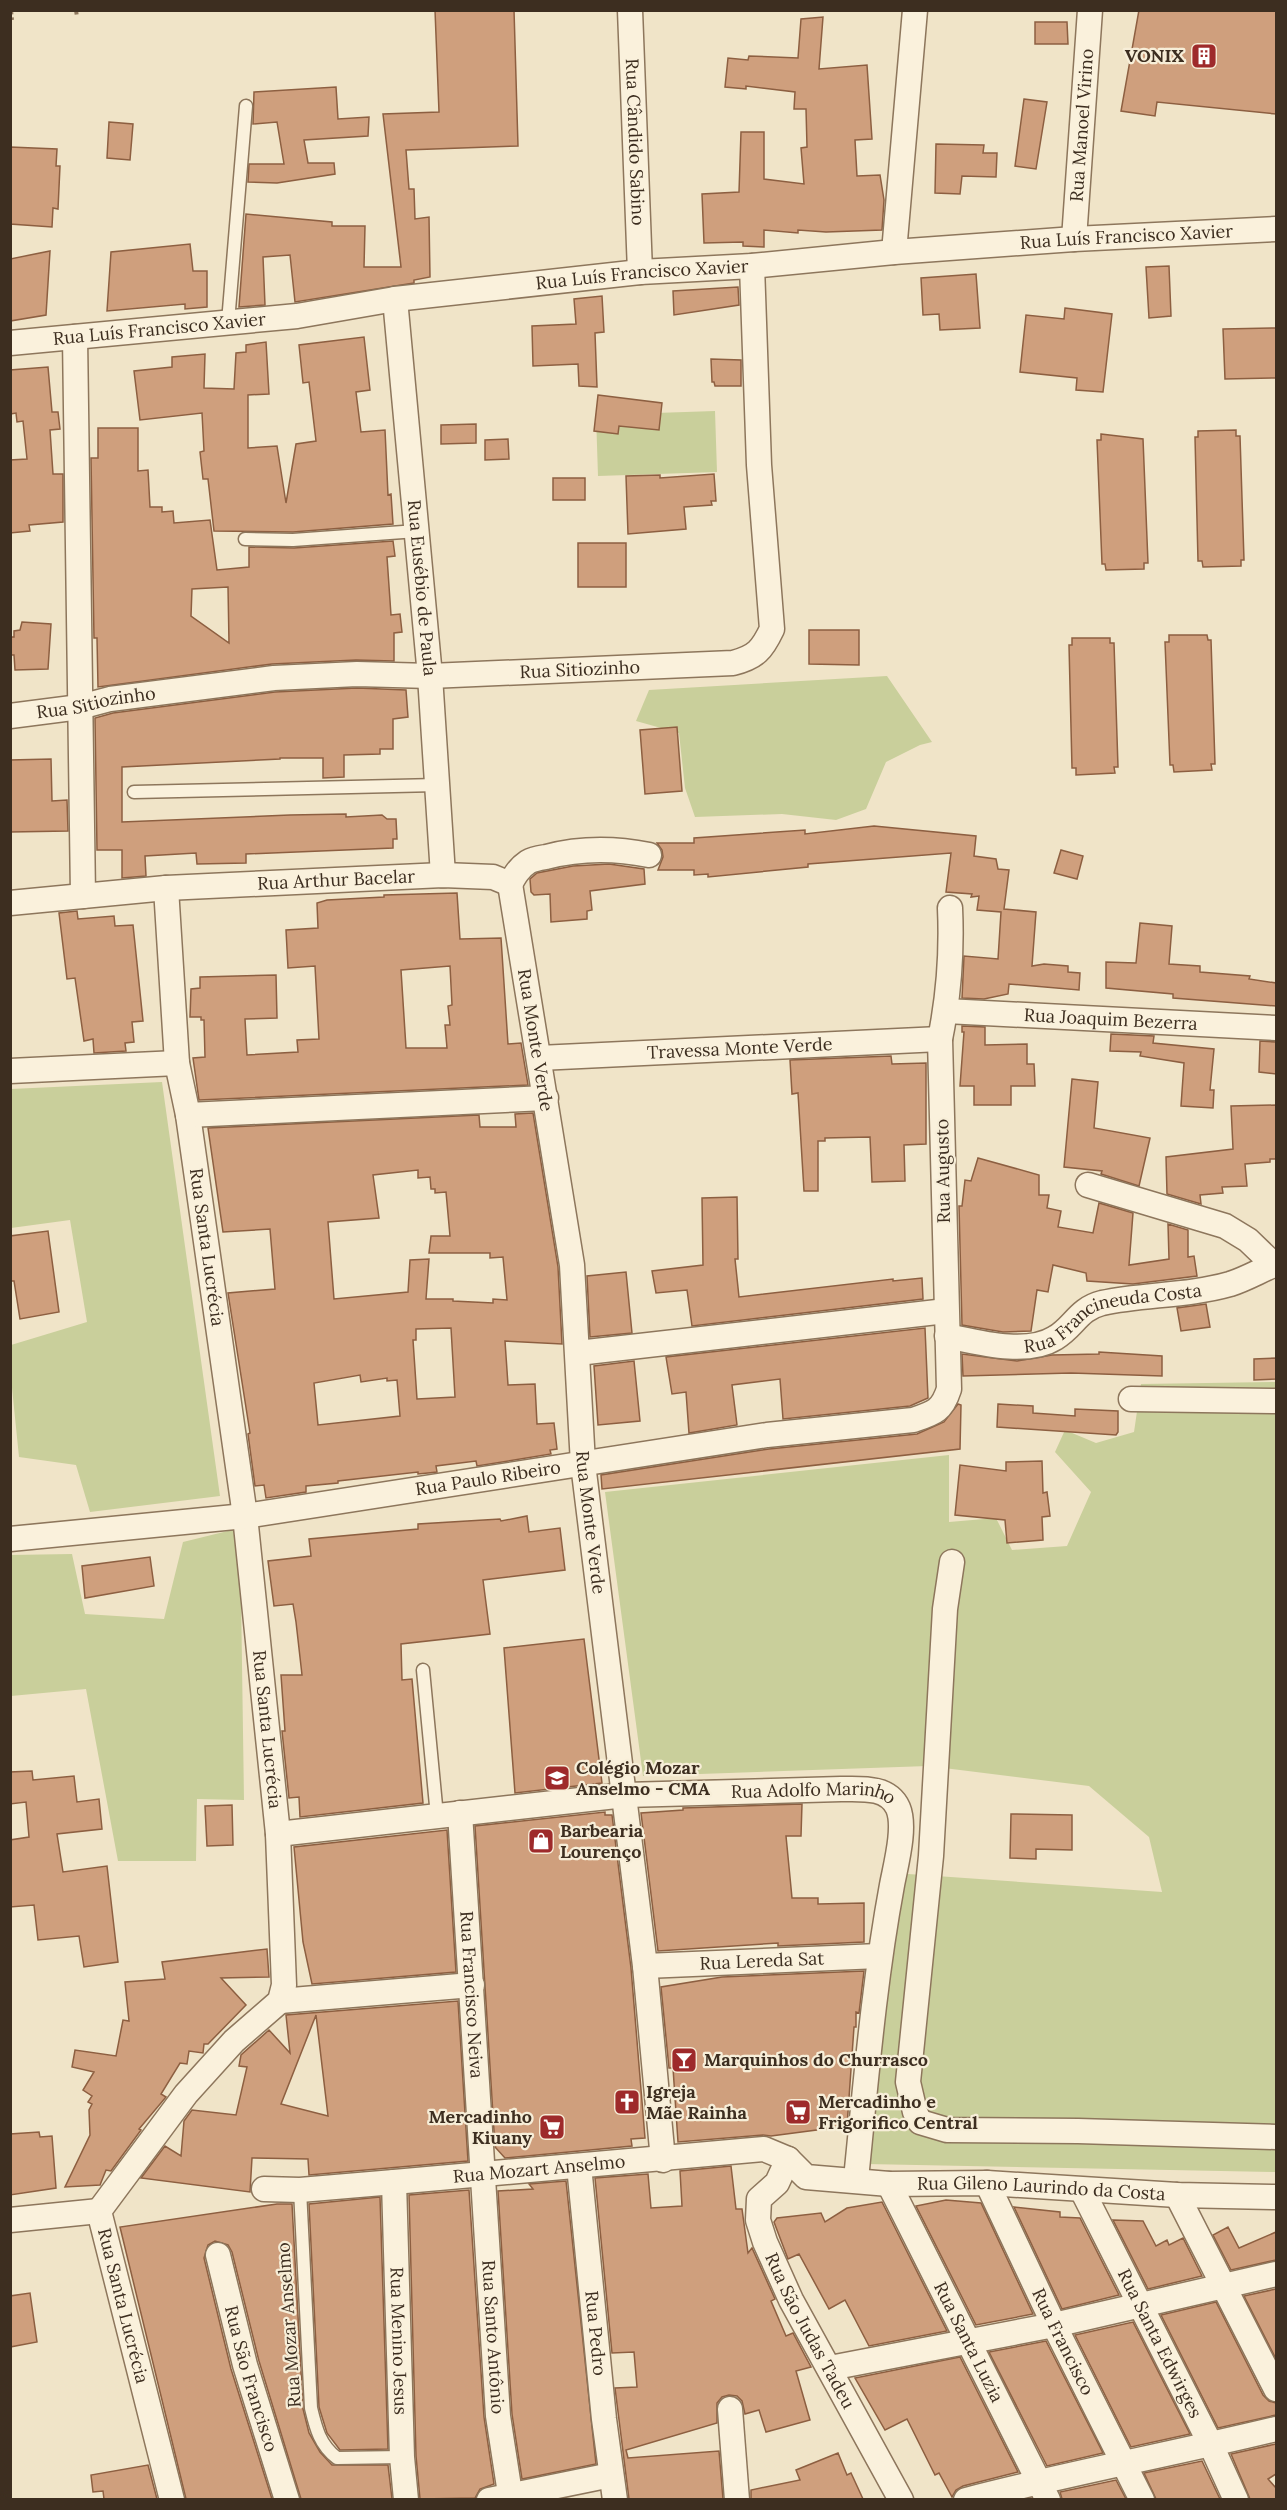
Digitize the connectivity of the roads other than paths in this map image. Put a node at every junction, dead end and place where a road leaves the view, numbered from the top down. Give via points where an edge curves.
1 (630, 10) edge
2 (915, 10) edge
3 (1090, 10) edge
4 (246, 106) dead end
5 (1276, 229) edge
6 (1074, 239) junction
7 (894, 252) junction
8 (752, 266) junction
9 (640, 272) junction
10 (395, 299) junction
11 (228, 322) junction
12 (75, 337) junction
13 (10, 343) edge
14 (417, 531) junction
15 (245, 539) dead end
16 (430, 676) junction
17 (80, 707) junction
18 (10, 716) edge
19 (437, 785) junction
20 (134, 792) dead end
21 (649, 855) dead end
22 (443, 875) junction
23 (510, 884) junction
24 (166, 888) junction
25 (83, 896) junction
26 (10, 903) edge
27 (950, 908) dead end
28 (946, 1011) junction
29 (1276, 1028) edge
30 (940, 1039) junction
31 (540, 1058) junction
32 (177, 1063) junction
33 (10, 1071) edge
34 (546, 1098) junction
35 (188, 1115) junction
36 (1088, 1185) dead end
37 (1275, 1264) edge
38 (946, 1311) junction
39 (947, 1336) junction
40 (578, 1353) junction
41 (949, 1389) joint
42 (1131, 1399) dead end
43 (1276, 1401) edge
44 (583, 1464) junction
45 (245, 1516) junction
46 (10, 1539) edge
47 (952, 1562) dead end
48 (423, 1670) dead end
49 (625, 1795) junction
50 (449, 1814) junction
51 (278, 1834) junction
52 (898, 1852) junction
53 (931, 1857) junction
54 (879, 1956) junction
55 (645, 1966) junction
56 (472, 1985) junction
57 (280, 2001) junction
58 (1276, 2137) edge
59 (788, 2159) junction
60 (663, 2160) junction
61 (579, 2166) junction
62 (482, 2175) junction
63 (806, 2177) joint
64 (856, 2179) junction
65 (394, 2182) junction
66 (987, 2183) junction
67 (889, 2184) junction
68 (264, 2189) dead end
69 (300, 2190) junction
70 (1082, 2190) junction
71 (1177, 2195) junction
72 (1276, 2197) edge
73 (99, 2211) junction
74 (10, 2220) edge
75 (218, 2255) dead end
76 (1276, 2274) edge
77 (1224, 2287) junction
78 (1141, 2306) junction
79 (1054, 2325) junction
80 (967, 2342) junction
81 (830, 2368) junction
82 (1276, 2389) edge
83 (730, 2409) dead end
84 (1276, 2428) edge
85 (1211, 2445) junction
86 (402, 2457) junction
87 (1125, 2464) junction
88 (611, 2475) junction
89 (1043, 2490) edge
90 (503, 2498) edge
91 (172, 2499) edge
92 (287, 2499) edge
93 (406, 2499) edge
94 (615, 2499) edge
95 (737, 2499) edge
96 (901, 2499) edge
97 (966, 2499) edge
98 (1142, 2499) edge
99 (1236, 2499) edge

1 - 9 street, Rua Cândido Sabino
2 - 7 street
3 - 6 street, Rua Manoel Virino
4 - 11 lane
5 - 6 street, Rua Luís Francisco Xavier
6 - 7 street, Rua Luís Francisco Xavier
7 - 8 street, Rua Luís Francisco Xavier
8 - 9 street, Rua Luís Francisco Xavier
8 - 16 street, Rua Sitiozinho via 759,465 772,629 763,648 748,659 733,663
9 - 10 street, Rua Luís Francisco Xavier
10 - 11 street, Rua Luís Francisco Xavier via 297,316
10 - 14 street, Rua Eusébio de Paula
11 - 12 street, Rua Luís Francisco Xavier
12 - 13 street, Rua Luís Francisco Xavier
12 - 17 street
14 - 15 lane via 293,540
14 - 16 street, Rua Eusébio de Paula
16 - 17 street, Rua Sitiozinho via 274,678 110,699
16 - 19 street, Rua Eusébio de Paula
17 - 18 street, Rua Sitiozinho
17 - 25 street
19 - 20 lane
19 - 22 street, Rua Eusébio de Paula
21 - 23 street via 595,849 558,854 529,861
22 - 23 street, Rua Arthur Bacelar via 493,877
22 - 24 street, Rua Arthur Bacelar
23 - 31 street, Rua Monte Verde
24 - 25 street, Rua Arthur Bacelar
24 - 32 street, Rua Santa Lucrécia
25 - 26 street, Rua Arthur Bacelar
27 - 28 street, Rua Augusto
28 - 29 street, Rua Joaquim Bezerra
28 - 30 street, Rua Augusto
30 - 31 street, Travessa Monte Verde
30 - 38 street, Rua Augusto
31 - 34 street, Rua Monte Verde
32 - 33 street
32 - 35 street, Rua Santa Lucrécia
34 - 35 street
34 - 40 street, Rua Monte Verde via 572,1265
35 - 45 street, Rua Santa Lucrécia
36 - 37 street via 1225,1226
37 - 39 street, Rua Francineuda Costa via 1230,1284 1090,1307 1055,1339 1044,1343 1016,1347
38 - 39 street, Rua Augusto
38 - 40 street
39 - 41 street, Rua Augusto
40 - 44 street, Rua Monte Verde
41 - 44 street, Rua Paulo Ribeiro via 945,1403 934,1413 913,1420 767,1435
42 - 43 street
44 - 45 street, Rua Paulo Ribeiro
44 - 49 street, Rua Monte Verde
45 - 46 street, Rua Paulo Ribeiro
45 - 51 street, Rua Santa Lucrécia
47 - 53 street via 945,1609
48 - 50 lane
49 - 50 street, Rua Adolfo Marinho
49 - 52 street, Rua Adolfo Marinho via 877,1791 886,1794 899,1811
49 - 55 street, Rua Monte Verde
50 - 51 street, Rua Adolfo Marinho
50 - 56 street, Rua Francisco Neiva
51 - 57 street, Rua Santa Lucrécia via 284,1985
52 - 53 street
52 - 54 street, Rua Adolfo Marinho
53 - 58 street via 908,2082 920,2122 947,2130
54 - 55 street, Rua Lereda Sat
54 - 64 street, Rua Adolfo Marinho
55 - 60 street, Rua Monte Verde
56 - 57 street
56 - 62 street, Rua Francisco Neiva
57 - 73 street, Rua Santa Lucrécia via 234,2042 186,2094
59 - 60 street, Rua Mozart Anselmo via 764,2149
59 - 63 street, Rua Mozart Anselmo
59 - 81 street, Rua São Judas Tadeu via 777,2183 759,2199 758,2220 791,2300
60 - 61 street, Rua Mozart Anselmo
61 - 62 street, Rua Mozart Anselmo
61 - 88 street, Rua Pedro
62 - 65 street, Rua Mozart Anselmo
62 - 90 street, Rua Santo Antônio
63 - 64 street, Rua Gileno Laurindo da Costa
64 - 67 street, Rua Gileno Laurindo da Costa
65 - 69 street, Rua Mozart Anselmo
65 - 86 street, Rua Menino Jesus
66 - 67 street, Rua Gileno Laurindo da Costa
66 - 70 street, Rua Gileno Laurindo da Costa
66 - 79 street, Rua Francisco
67 - 80 street, Rua Santa Luzia
68 - 69 street, Rua Mozart Anselmo
69 - 86 lane, Rua Mozar Anselmo via 316,2428 322,2442 338,2458
70 - 71 street, Rua Gileno Laurindo da Costa
70 - 78 street, Rua Santa Edwirges
71 - 72 street, Rua Gileno Laurindo da Costa
71 - 77 street
73 - 74 street
73 - 91 street, Rua Santa Lucrécia
75 - 92 street, Rua São Francisco via 245,2365
76 - 77 street
77 - 78 street
77 - 82 street
78 - 79 street
78 - 85 street, Rua Santa Edwirges
79 - 80 street
79 - 87 street, Rua Francisco
80 - 81 street
80 - 89 street, Rua Santa Luzia
81 - 96 street, Rua São Judas Tadeu
83 - 95 street
84 - 85 street
85 - 87 street
85 - 99 street, Rua Santa Edwirges
86 - 93 street, Rua Menino Jesus
87 - 89 street
87 - 98 street, Rua Francisco
88 - 90 street
88 - 94 street, Rua Pedro
89 - 97 street

